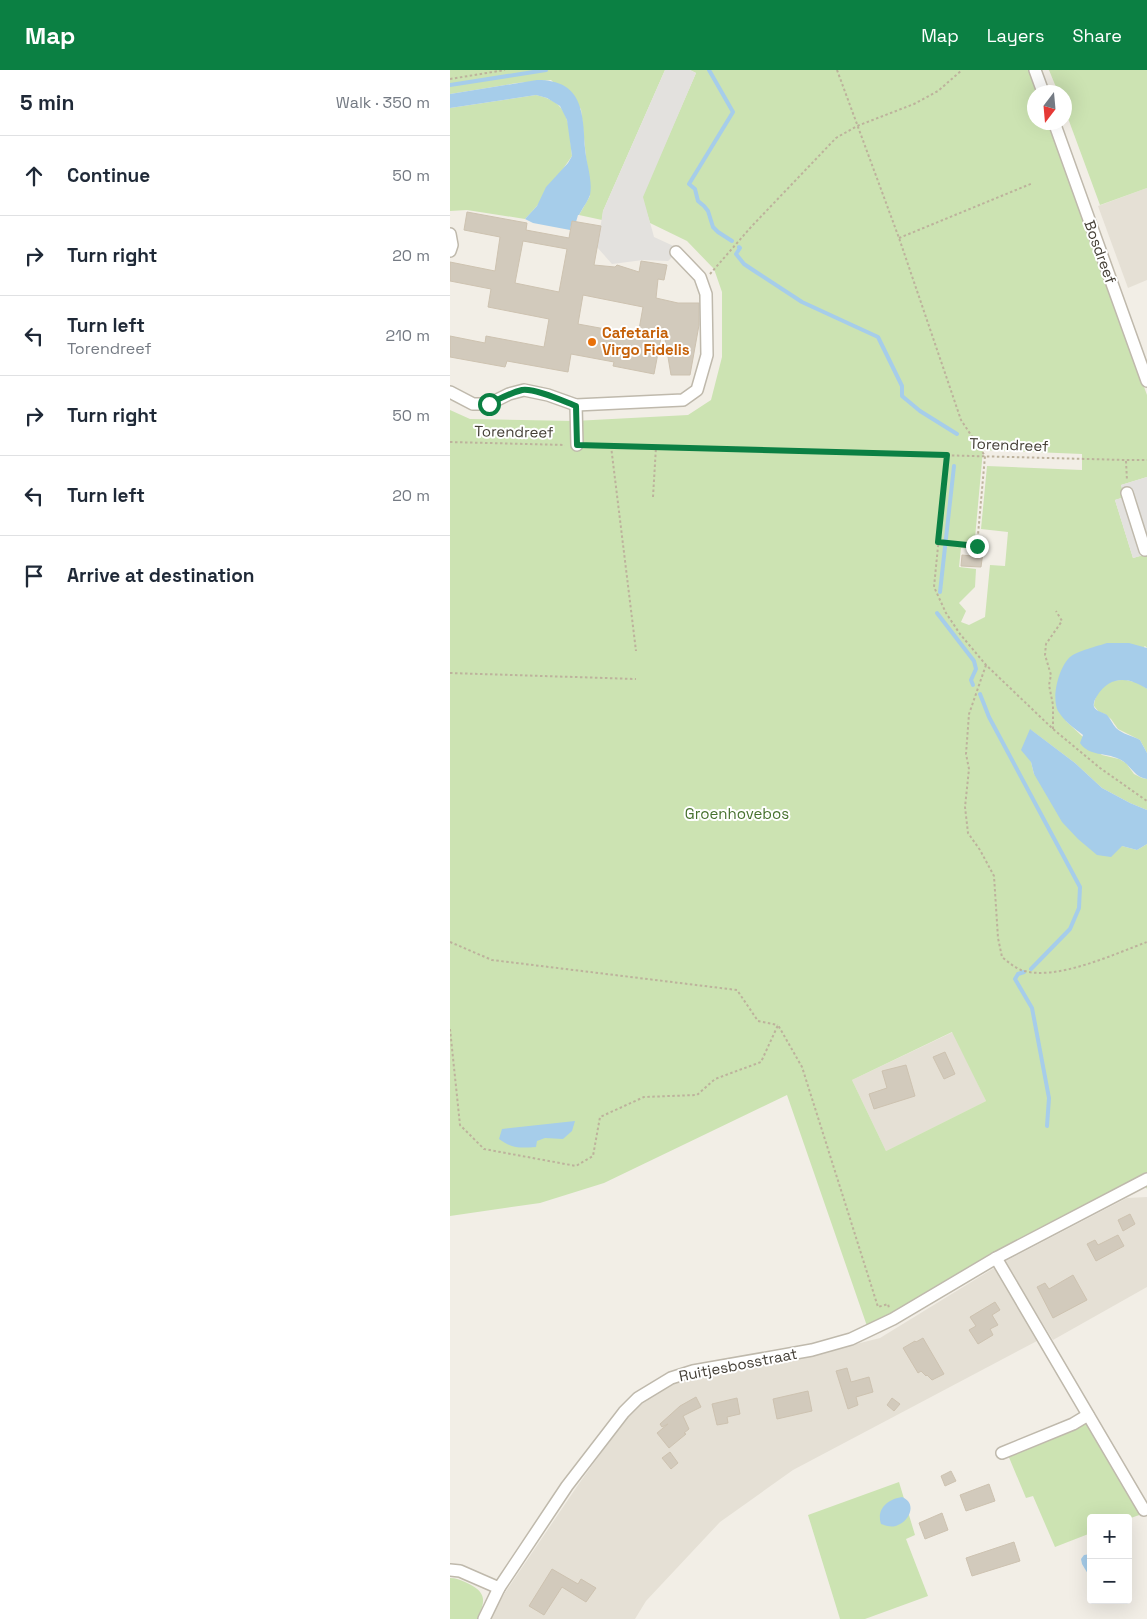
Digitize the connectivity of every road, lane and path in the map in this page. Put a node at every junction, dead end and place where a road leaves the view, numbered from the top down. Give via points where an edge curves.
1 (504, 70) edge
2 (836, 70) edge
3 (962, 70) edge
4 (1035, 70) edge
5 (450, 79) edge
6 (1040, 85) edge
7 (857, 126) junction
8 (1057, 130) edge
9 (1033, 183) dead end
10 (450, 234) edge
11 (899, 238) junction
12 (450, 251) edge
13 (676, 252) dead end
14 (700, 277) junction
15 (1147, 380) edge
16 (450, 392) edge
17 (576, 406) junction
18 (450, 442) edge
19 (577, 445) junction
20 (611, 446) junction
21 (656, 447) junction
22 (947, 455) junction
23 (985, 456) junction
24 (1126, 460) junction
25 (1147, 460) edge
26 (1127, 493) joint
27 (653, 497) dead end
28 (1142, 521) edge
29 (938, 542) junction
30 (1145, 550) dead end
31 (1056, 611) dead end
32 (636, 651) dead end
33 (986, 665) junction
34 (450, 673) edge
35 (636, 678) dead end
36 (1053, 729) junction
37 (1147, 801) edge
38 (450, 942) edge
39 (1147, 942) edge
40 (778, 1025) junction
41 (450, 1029) edge
42 (1147, 1179) edge
43 (996, 1258) junction
44 (893, 1319) junction
45 (1088, 1415) junction
46 (1002, 1453) dead end
47 (1144, 1510) dead end
48 (450, 1570) edge
49 (499, 1588) junction
50 (484, 1619) edge

1 - 5 path
2 - 7 path
3 - 7 path via 938,91 914,104
4 - 6 street
7 - 11 path
7 - 14 path via 836,138 711,274
8 - 15 street, Bosdreef
9 - 11 path
10 - 12 street
11 - 23 path via 961,420
13 - 14 street
14 - 17 street via 706,294 707,355 697,390 683,400
16 - 17 street via 473,404 489,404 524,390
17 - 19 street
18 - 19 path, Torendreef
19 - 20 path, Torendreef
20 - 21 path, Torendreef
20 - 32 path
21 - 22 path, Torendreef
21 - 27 path
22 - 23 path, Torendreef
22 - 29 path
23 - 24 path, Torendreef
23 - 29 path via 977,546
24 - 25 path, Torendreef
24 - 26 path
26 - 28 street
28 - 30 street
29 - 33 path via 934,587 946,614
31 - 36 path via 1062,621 1046,644 1045,654 1051,675
33 - 36 path
33 - 39 path via 969,714 965,807 968,833 994,876 1002,957 1021,970 1042,973 1066,970
34 - 35 path
36 - 37 path
38 - 40 path via 492,960 737,990 758,1021
40 - 41 path via 761,1062 715,1079 697,1095 644,1097 600,1117 593,1156 576,1166 484,1149 460,1125
40 - 44 path via 802,1067 878,1307 888,1304
42 - 43 street, Ruitjesbosstraat
43 - 44 street, Ruitjesbosstraat
43 - 45 street
44 - 49 street, Ruitjesbosstraat via 852,1339 812,1350 693,1371 671,1378 638,1398 567,1486
45 - 46 street
45 - 47 street
48 - 49 street via 460,1571
49 - 50 street, Ruitjesbosstraat

